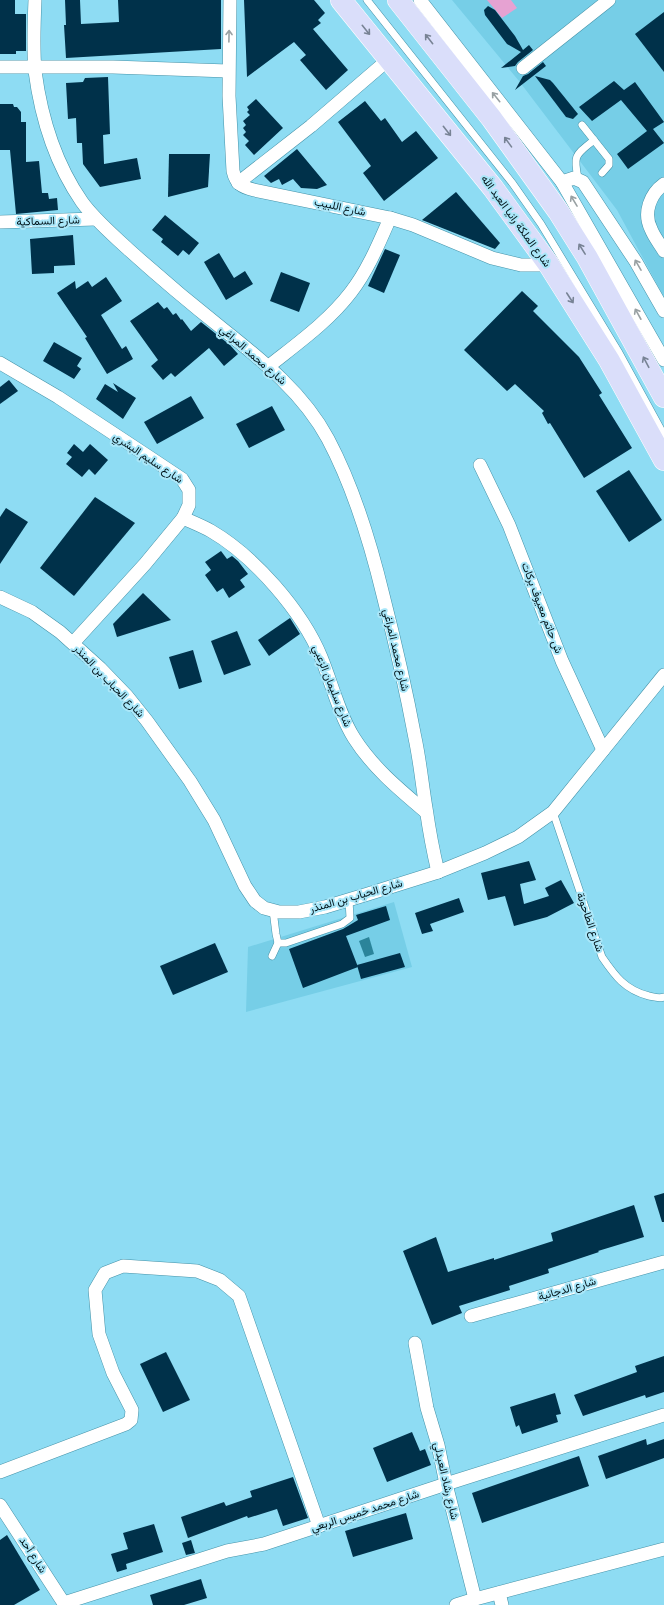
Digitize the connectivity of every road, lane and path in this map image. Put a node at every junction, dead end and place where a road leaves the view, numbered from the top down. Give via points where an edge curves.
1 (35, 0) edge
2 (230, 0) edge
3 (341, 0) edge
4 (367, 0) edge
5 (398, 0) edge
6 (420, 0) edge
7 (609, 0) edge
8 (389, 59) junction
9 (0, 67) edge
10 (35, 67) junction
11 (523, 68) dead end
12 (228, 71) junction
13 (582, 125) dead end
14 (594, 140) junction
15 (602, 173) dead end
16 (578, 178) junction
17 (562, 182) junction
18 (238, 183) junction
19 (664, 184) edge
20 (390, 218) junction
21 (95, 219) junction
22 (0, 222) edge
23 (664, 251) edge
24 (549, 265) junction
25 (664, 311) edge
26 (664, 360) edge
27 (0, 363) edge
28 (269, 366) junction
29 (664, 396) edge
30 (664, 435) edge
31 (664, 460) edge
32 (480, 465) dead end
33 (183, 518) junction
34 (0, 596) edge
35 (73, 643) junction
36 (664, 676) edge
37 (603, 750) junction
38 (426, 812) junction
39 (553, 812) junction
40 (438, 872) junction
41 (349, 900) junction
42 (273, 910) junction
43 (278, 942) junction
44 (272, 956) dead end
45 (664, 997) edge
46 (664, 1262) edge
47 (471, 1316) dead end
48 (415, 1343) dead end
49 (664, 1415) edge
50 (0, 1472) edge
51 (446, 1484) junction
52 (0, 1505) edge
53 (319, 1526) junction
54 (664, 1549) edge
55 (475, 1599) junction
56 (500, 1599) edge
57 (65, 1604) edge
58 (456, 1605) edge

1 - 10 street, شارع محمد المراغي
12 -> 2 street
3 -> 8 main road, شارع الملكة رانيا العبد الله
4 - 30 lane via 513,184 541,224 618,351
29 -> 5 main road via 588,257 558,211 492,119
17 -> 6 street
7 - 11 street
8 - 18 street via 311,126
8 -> 24 main road, شارع الملكة رانيا العبد الله via 493,188
9 - 10 street
10 - 12 street
10 - 21 street, شارع محمد المراغي via 44,118 55,152 73,188
12 - 18 street via 233,172
13 - 14 lane
14 - 15 lane via 610,161
14 - 16 lane via 580,151 576,158
16 - 17 street
25 -> 16 street via 616,230
26 -> 17 street
18 - 20 street, شارع اللبيب via 249,188
19 - 23 street via 652,196 647,218
20 - 24 street, شارع اللبيب via 492,258 521,265
20 - 28 street via 381,240 348,295 311,333
21 - 22 street, شارع السماكية
21 - 28 street, شارع محمد المراغي via 165,283
24 -> 31 main road, شارع الملكة رانيا العبد الله via 609,360
27 - 33 street, شارع سليم البشري via 58,397 182,480 190,496
28 - 38 street, شارع محمد المراغي via 316,420 355,498 374,558 402,673 416,740
32 - 37 street, ش حاتم معيوف بركات via 509,525 562,662
33 - 35 street, شارع سليم البشري
33 - 38 street, شارع سليمان الزعبي via 236,548 275,586 314,642 354,738 377,768
34 - 35 street, شارع الحباب بن المنذر via 51,624
35 - 42 street, شارع الحباب بن المنذر via 100,668 147,721 214,820 245,886 255,901 264,908
36 - 37 street, شارع الحباب بن المنذر
37 - 39 street, شارع الحباب بن المنذر
38 - 40 street, شارع محمد المراغي
39 - 40 street, شارع الحباب بن المنذر via 518,837
39 - 45 lane, شارع الطاحونة via 602,957 614,975 628,988 646,995
40 - 41 street, شارع الحباب بن المنذر
41 - 42 street, شارع الحباب بن المنذر via 299,912
41 - 43 lane via 350,918 342,924 286,943
42 - 43 lane
43 - 44 lane
46 - 47 street, شارع الدجانية
48 - 51 street, شارع رشاد العبدلي via 427,1408
49 - 51 street, شارع محمد خميس الربعي
50 - 53 street via 131,1420 132,1410 112,1373 99,1334 95,1290 105,1273 123,1266 197,1271 220,1280 239,1296
51 - 53 street, شارع محمد خميس الربعي
51 - 55 street, شارع رشاد العبدلي
52 - 57 street, شارع أحد
53 - 57 street, شارع محمد خميس الربعي via 264,1544 227,1551
54 - 56 street
55 - 56 street
55 - 58 street

